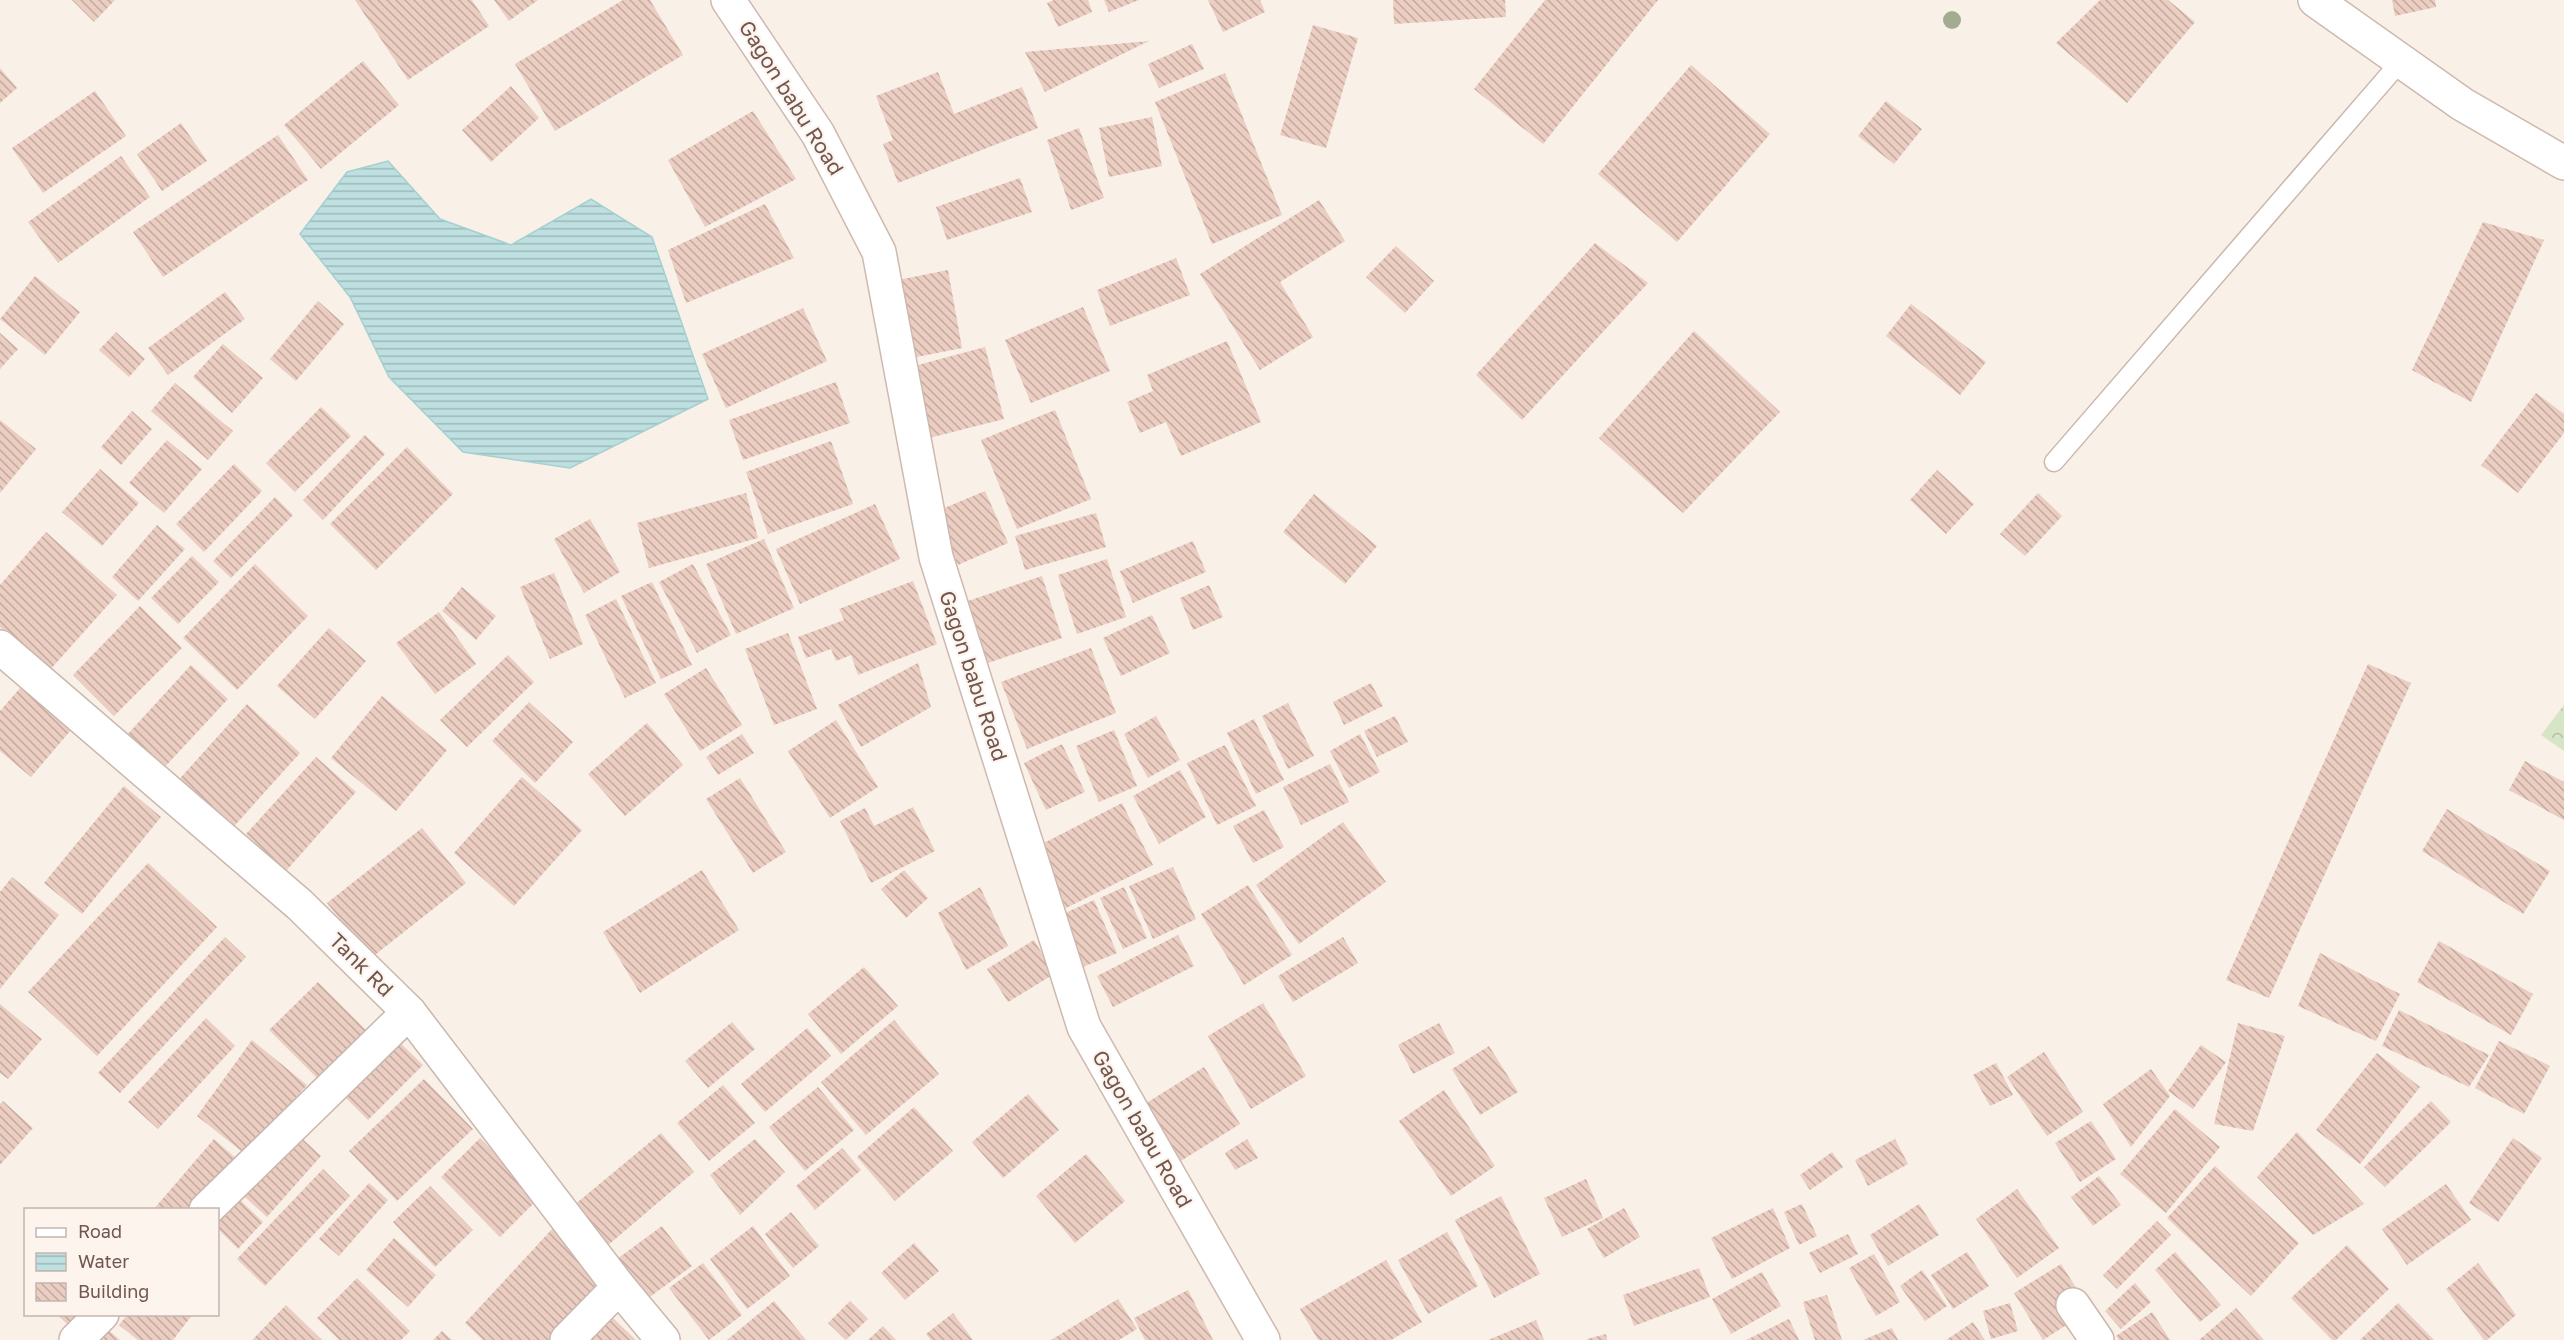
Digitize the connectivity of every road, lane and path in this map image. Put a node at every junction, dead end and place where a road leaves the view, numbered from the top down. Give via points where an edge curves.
1 (728, 0) edge
2 (2315, 0) edge
3 (2401, 61) junction
4 (2564, 163) edge
5 (2054, 462) dead end
6 (0, 647) edge
7 (409, 1012) junction
8 (207, 1208) edge
9 (619, 1287) junction
10 (2073, 1305) dead end
11 (100, 1316) edge
12 (76, 1340) edge
13 (567, 1340) edge
14 (663, 1340) edge
15 (1263, 1340) edge
16 (2097, 1340) edge

1 - 15 street, Gagon babu Road via 818,134 879,252 936,557 1084,1027
2 - 3 street
3 - 4 street via 2462,104
3 - 5 lane
6 - 7 street, Tank Rd via 300,905
7 - 8 street
7 - 9 street, Tank Rd
9 - 13 street
9 - 14 street, Tank Rd
10 - 16 street
11 - 12 street

